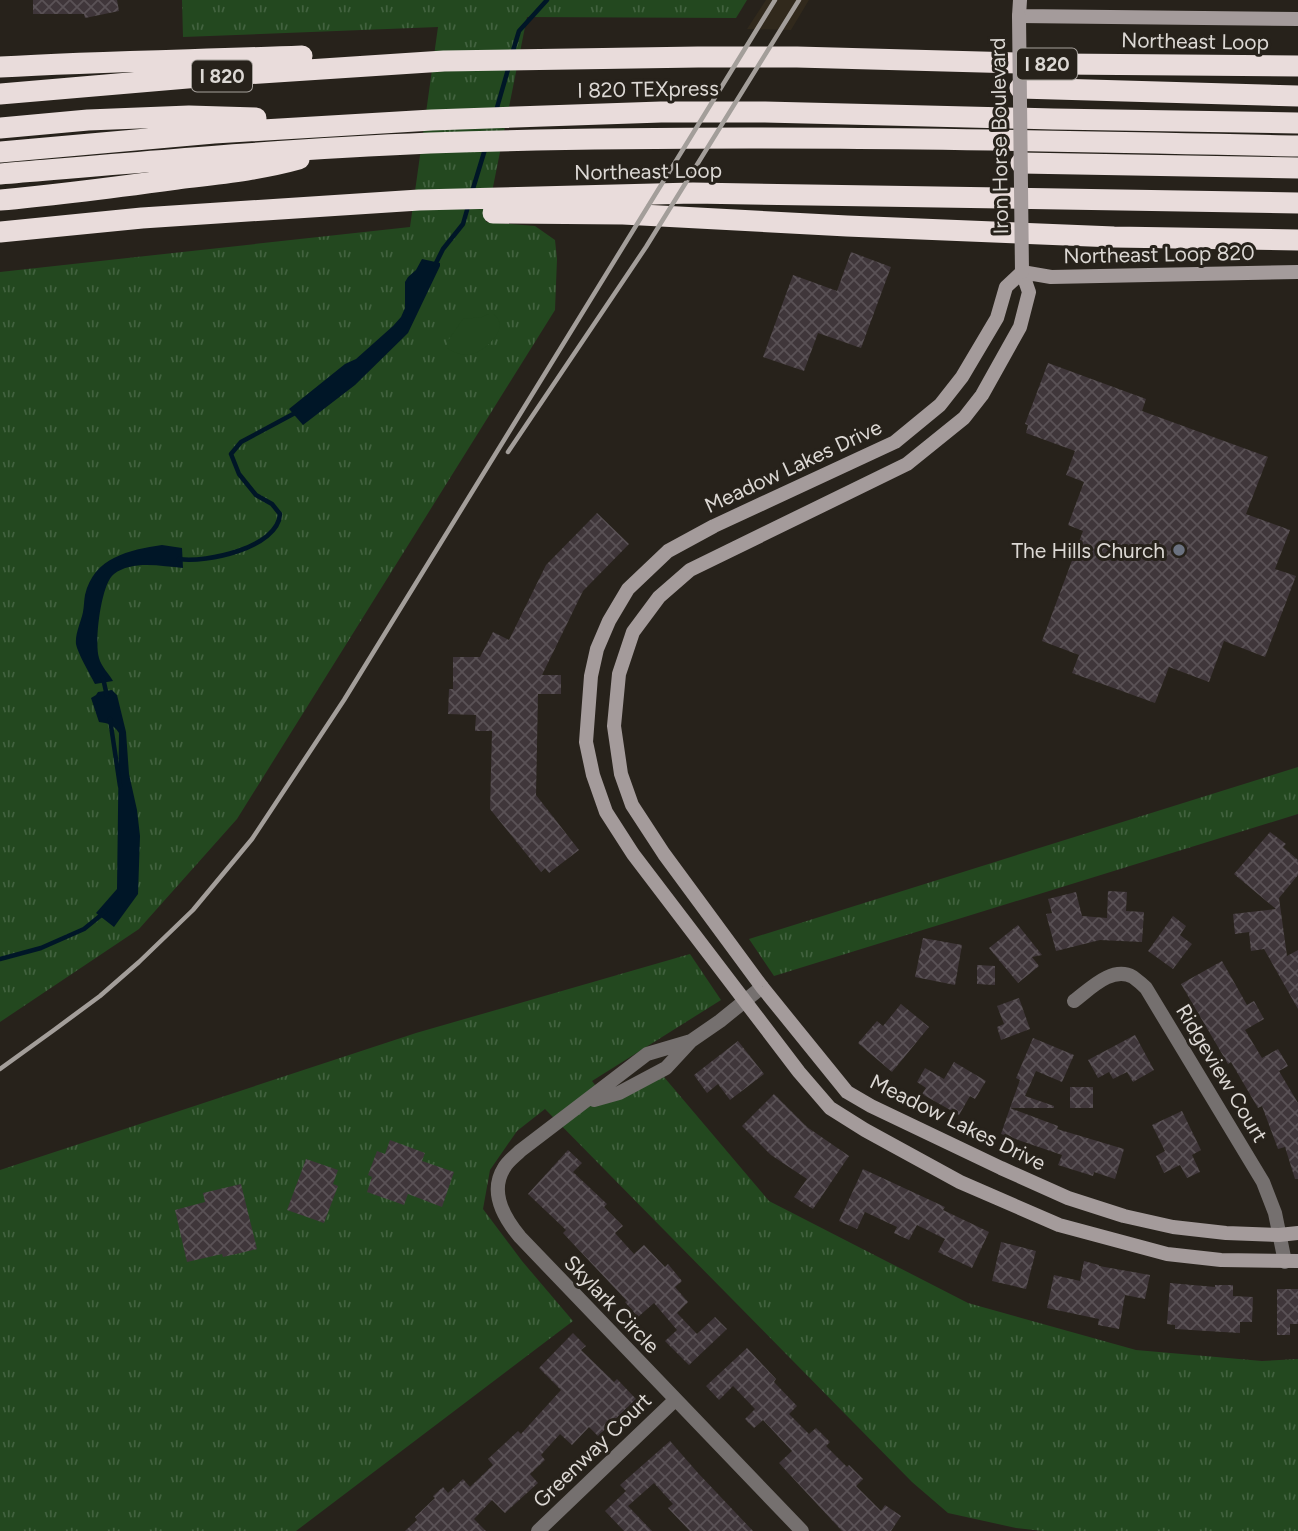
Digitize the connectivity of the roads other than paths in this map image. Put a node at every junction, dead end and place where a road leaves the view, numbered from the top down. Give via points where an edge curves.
1 (1020, 0) edge
2 (1019, 16) junction
3 (1298, 19) edge
4 (446, 61) junction
5 (1298, 66) edge
6 (0, 67) edge
7 (1020, 88) junction
8 (0, 94) edge
9 (1298, 96) edge
10 (1298, 123) edge
11 (0, 128) edge
12 (303, 128) junction
13 (1298, 146) edge
14 (336, 148) junction
15 (0, 152) edge
16 (1021, 163) junction
17 (1298, 168) edge
18 (0, 174) edge
19 (0, 200) edge
20 (1298, 203) edge
21 (507, 206) junction
22 (94, 223) junction
23 (0, 232) edge
24 (1298, 240) edge
25 (0, 247) edge
26 (1021, 272) junction
27 (1298, 272) edge
28 (762, 987) junction
29 (745, 1001) junction
30 (1074, 1001) dead end
31 (691, 1041) junction
32 (586, 1102) junction
33 (1298, 1233) edge
34 (1279, 1235) junction
35 (1291, 1261) edge
36 (675, 1400) junction
37 (538, 1531) edge
38 (802, 1531) edge

1 - 2 street, Iron Horse Boulevard
2 - 3 street
2 - 7 street, Iron Horse Boulevard, bridge
4 - 5 highway, Northeast Loop / I 820 via 797,57
4 - 6 highway via 433,51
4 - 8 highway, Northeast Loop / I 820
7 - 9 highway
7 - 16 street, Iron Horse Boulevard, bridge
10 - 12 highway, I 820 TEXpress via 661,112
11 - 12 highway via 188,116 262,118
12 - 15 highway, I 820 TEXpress
13 - 14 highway via 783,138
14 - 18 highway
14 - 19 highway via 274,166
16 - 17 highway
16 - 26 street, Iron Horse Boulevard, bridge
20 - 21 highway, Northeast Loop via 698,193
21 - 22 highway, Northeast Loop via 427,200
21 - 24 highway via 860,227
22 - 23 highway, Northeast Loop
22 - 25 highway via 67,238
26 - 27 street, Northeast Loop 820 via 1051,277
26 - 28 street, Meadow Lakes Drive via 1029,292 1020,327 964,418 907,464 690,570 659,597 634,632 619,674 614,726 621,774 632,805
26 - 29 street, Meadow Lakes Drive via 1006,287 997,318 940,405 895,442 668,551 628,589 597,649 586,742 606,812
28 - 29 street, Skylark Circle
28 - 34 street, Meadow Lakes Drive via 847,1092 944,1142 1068,1198 1124,1216 1172,1227
29 - 31 street, Skylark Circle
29 - 35 street, Meadow Lakes Drive via 830,1108 960,1182 1059,1224 1167,1254
30 - 34 street, Ridgeview Court via 1105,978 1121,974 1132,976 1146,988 1263,1182
31 - 32 street, Skylark Circle via 647,1054
31 - 32 street, Skylark Circle via 666,1068 619,1093
32 - 36 street, Skylark Circle via 504,1168 498,1196 502,1211 509,1225
33 - 34 street, Meadow Lakes Drive
34 - 35 street, Ridgeview Court
36 - 37 street, Greenway Court
36 - 38 street, Skylark Circle

